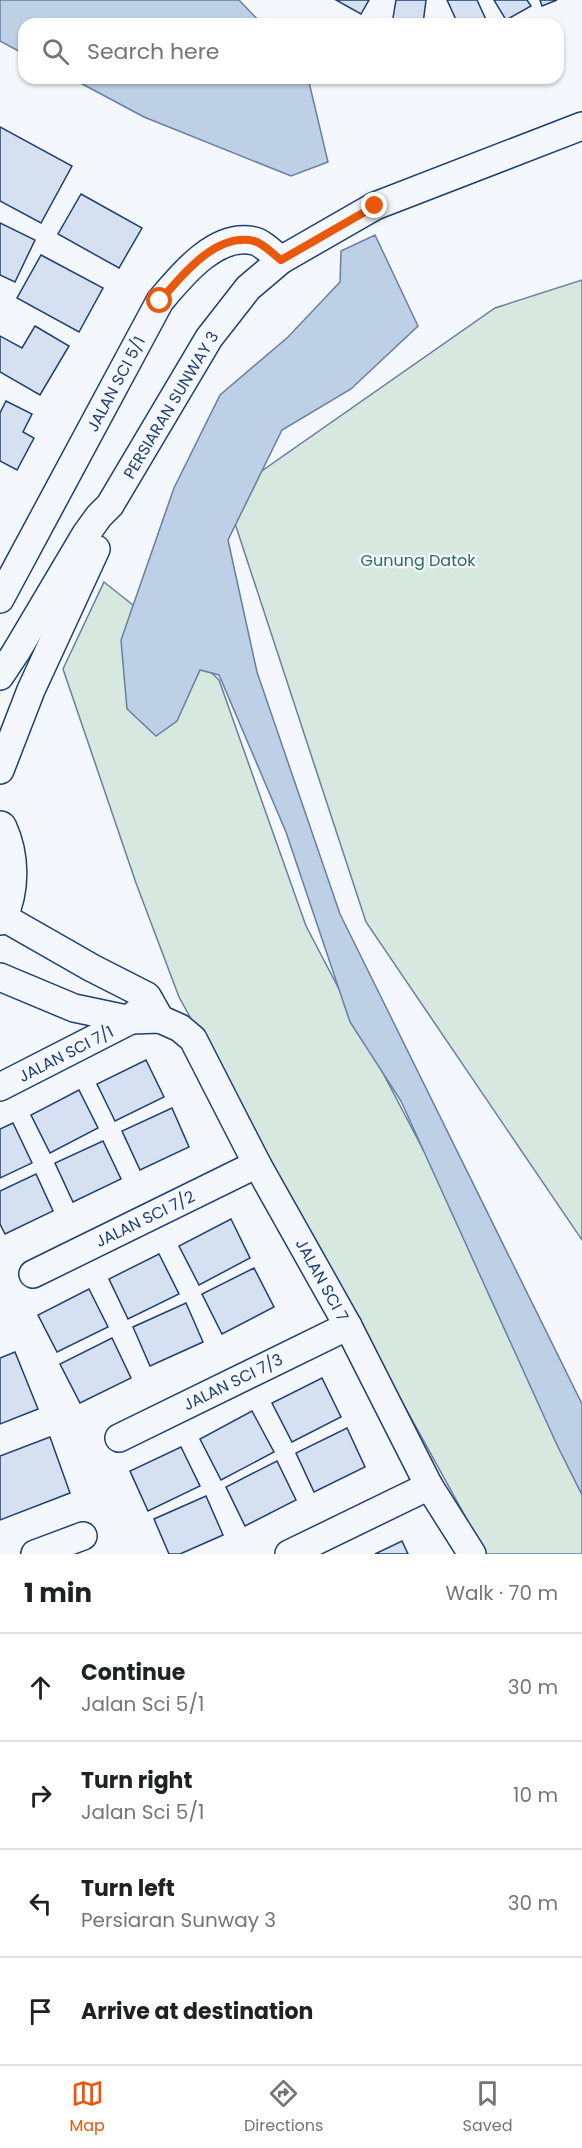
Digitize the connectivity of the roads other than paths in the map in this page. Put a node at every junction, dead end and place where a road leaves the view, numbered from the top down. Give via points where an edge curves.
1 (582, 126) edge
2 (281, 260) junction
3 (110, 505) junction
4 (0, 599) edge
5 (0, 677) edge
6 (31, 690) junction
7 (0, 770) edge
8 (0, 828) edge
9 (1, 917) edge
10 (0, 977) edge
11 (154, 1007) junction
12 (131, 1020) junction
13 (0, 1087) edge
14 (257, 1164) junction
15 (33, 1274) dead end
16 (348, 1326) junction
17 (119, 1438) dead end
18 (429, 1486) junction
19 (82, 1536) dead end
20 (35, 1554) edge
21 (289, 1554) edge
22 (472, 1554) edge

1 - 2 street, PERSIARAN SUNWAY 3 via 375,206
2 - 3 street, PERSIARAN SUNWAY 3 via 248,288 209,338
2 - 4 street, JALAN SCI 5/1 via 256,241 238,240 214,249 189,267 160,301
3 - 5 street, PERSIARAN SUNWAY 3 via 86,534
3 - 6 street, PERSIARAN SUNWAY 3 via 99,544
5 - 6 street
6 - 7 street, PERSIARAN SUNWAY 3
8 - 9 main road via 9,858 9,887
9 - 11 street, JALAN SCI 7
10 - 12 street via 74,1008
11 - 12 street
11 - 14 street, JALAN SCI 7 via 193,1039
12 - 13 street, JALAN SCI 7/1
14 - 15 street, JALAN SCI 7/2
14 - 16 street, JALAN SCI 7
16 - 17 street, JALAN SCI 7/3
16 - 18 street, JALAN SCI 7
18 - 21 street
18 - 22 street, JALAN SCI 7
19 - 20 street

